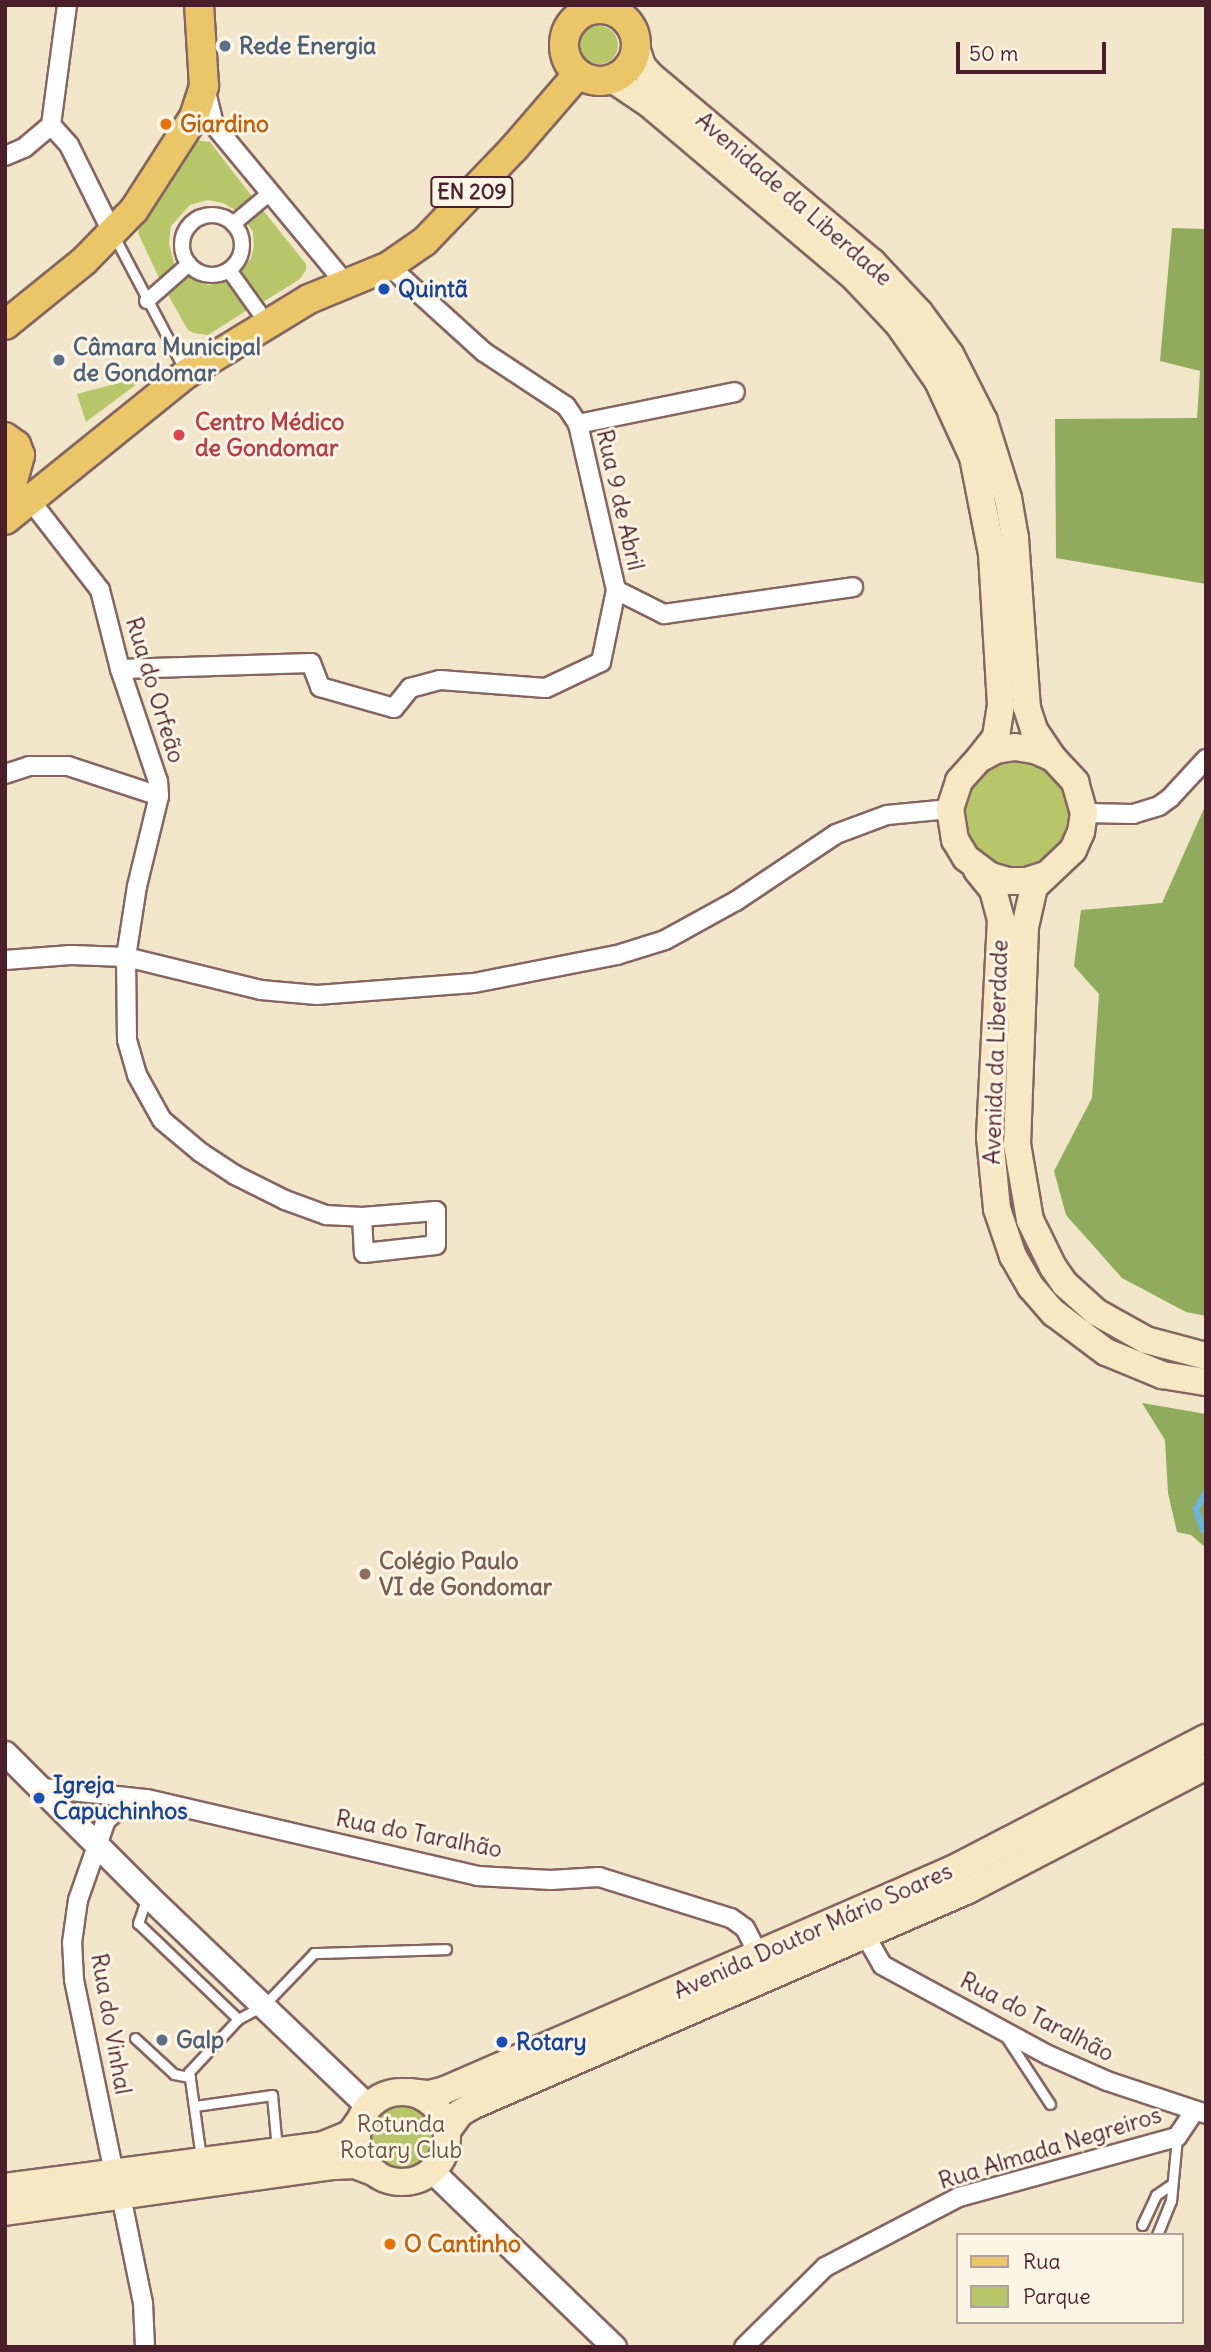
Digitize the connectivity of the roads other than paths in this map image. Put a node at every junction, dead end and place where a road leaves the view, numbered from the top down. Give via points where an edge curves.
1 (66, 5) edge
2 (199, 5) edge
3 (595, 7) edge
4 (632, 25) edge
5 (578, 74) junction
6 (612, 79) junction
7 (204, 86) junction
8 (51, 125) junction
9 (5, 156) edge
10 (270, 193) junction
11 (233, 224) junction
12 (112, 232) junction
13 (189, 264) junction
14 (389, 265) junction
15 (229, 270) junction
16 (346, 284) junction
17 (147, 301) junction
18 (267, 323) junction
19 (5, 326) edge
20 (186, 374) junction
21 (735, 392) dead end
22 (578, 424) junction
23 (5, 437) edge
24 (18, 505) edge
25 (5, 520) edge
26 (853, 587) dead end
27 (616, 590) junction
28 (120, 669) junction
29 (1053, 758) junction
30 (979, 759) junction
31 (1206, 759) edge
32 (5, 774) edge
33 (159, 796) junction
34 (950, 809) junction
35 (1084, 813) junction
36 (974, 865) junction
37 (1045, 875) junction
38 (127, 957) junction
39 (5, 960) edge
40 (362, 1217) dead end
41 (1206, 1356) edge
42 (1206, 1382) edge
43 (1206, 1738) edge
44 (5, 1753) edge
45 (1206, 1766) edge
46 (43, 1788) junction
47 (131, 1799) junction
48 (97, 1844) junction
49 (148, 1896) junction
50 (865, 1935) junction
51 (446, 1949) dead end
52 (759, 1955) junction
53 (264, 2005) junction
54 (238, 2019) junction
55 (1001, 2029) junction
56 (135, 2039) dead end
57 (190, 2077) junction
58 (409, 2092) junction
59 (1050, 2104) dead end
60 (195, 2106) junction
61 (1200, 2112) edge
62 (365, 2113) junction
63 (447, 2132) junction
64 (1177, 2137) junction
65 (278, 2151) junction
66 (202, 2162) junction
67 (432, 2171) junction
68 (376, 2174) junction
69 (117, 2184) junction
70 (1172, 2184) junction
71 (5, 2187) edge
72 (5, 2212) edge
73 (1142, 2225) dead end
74 (1158, 2233) edge
75 (145, 2347) edge
76 (614, 2347) edge
77 (744, 2347) edge

1 - 8 street
2 - 7 main road
3 - 4 main road via 618,13
3 - 5 main road via 575,19 565,40 565,52
4 - 6 main road via 631,62
4 - 29 main road, Avenidade da Liberdade via 642,66 651,76 872,262 919,312 950,354 984,421 1008,498 1027,708 1034,730
5 - 6 main road
5 - 14 main road, EN 209 via 447,219 425,241
6 - 30 main road via 648,103 854,276 899,325 938,381 973,457 992,554 1002,705 996,737
7 - 10 street via 214,125
7 - 12 main road via 194,117 134,210
8 - 9 street via 24,148
8 - 12 street via 69,145
10 - 11 street
10 - 16 street
11 - 13 street via 209,215 191,223 182,240
11 - 15 street via 243,244 242,254
12 - 17 lane
12 - 19 main road
13 - 15 street via 210,276
13 - 17 street
14 - 16 main road, EN 209
14 - 22 street, Rua 9 de Abril via 484,352 566,406
15 - 18 street
16 - 18 main road, EN 209
17 - 20 lane
18 - 20 main road, EN 209
20 - 24 main road, EN 209
21 - 22 street
22 - 27 street, Rua 9 de Abril
23 - 24 main road via 16,445 20,456
24 - 25 main road, EN 209
24 - 28 street, Rua do Orfeão via 100,590
26 - 27 street, Rua 9 de Abril via 664,614
27 - 28 street via 601,662 547,688 440,680 410,688 394,708 320,687 311,663
28 - 33 street, Rua do Orfeão via 156,774
29 - 30 main road via 1016,747
29 - 35 main road via 1075,782
30 - 34 main road via 959,781
31 - 35 street via 1159,806 1133,814
32 - 33 street via 29,766 68,766
33 - 38 street, Rua do Orfeão via 137,886
34 - 36 main road via 955,840
34 - 38 street via 887,815 858,825 813,848 700,924 665,940 532,973 396,991 317,995 261,990
35 - 37 main road via 1073,850
36 - 37 main road via 1008,881
36 - 42 main road, Avenida da Liberdade via 993,890 1001,919 990,1137 998,1209 1013,1256 1054,1313 1106,1352 1162,1376
37 - 41 main road, Avenida da Liberdade via 1034,887 1026,927 1018,1070 1017,1144 1030,1220 1059,1276 1096,1312 1146,1340
38 - 39 street
38 - 40 street, Rua do Orfeão via 127,1040 137,1075 162,1119 234,1175 285,1200 326,1215
43 - 52 main road, Avenida Doutor Mário Soares via 993,1851
44 - 46 street
45 - 50 main road, Avenida Doutor Mário Soares via 968,1890
46 - 47 street, Rua do Taralhão
46 - 48 street
47 - 48 street via 106,1820
47 - 52 street, Rua do Taralhão via 477,1876 599,1877 620,1882 731,1918 745,1928
48 - 49 street
48 - 69 street, Rua do Vinhal via 78,1900 72,1943 74,1979
49 - 53 street
49 - 54 lane via 138,1923
50 - 55 street, Rua do Taralhão via 882,1965
50 - 63 main road, Avenida Doutor Mário Soares via 472,2106 460,2113
51 - 53 lane via 314,1953
52 - 58 main road, Avenida Doutor Mário Soares via 445,2090
53 - 54 lane
53 - 62 street
54 - 57 lane via 189,2072
55 - 59 lane
55 - 61 street, Rua do Taralhão via 1107,2081
56 - 57 lane via 174,2074
57 - 60 lane
58 - 62 main road via 394,2093
58 - 63 main road via 435,2106
60 - 65 lane via 272,2095
60 - 66 lane
61 - 64 street, Rua Almada Negreiros
62 - 65 main road via 350,2134 339,2140
62 - 68 main road via 358,2147 364,2163
63 - 67 main road via 446,2146
64 - 70 lane
64 - 77 street, Rua Almada Negreiros via 959,2197 825,2267
65 - 66 main road
66 - 69 main road
67 - 68 main road via 404,2182
67 - 76 street
68 - 69 main road via 344,2165
69 - 71 main road
69 - 72 main road
69 - 75 street, Rua do Vinhal via 143,2303
70 - 73 lane via 1156,2195
70 - 74 lane via 1171,2202

